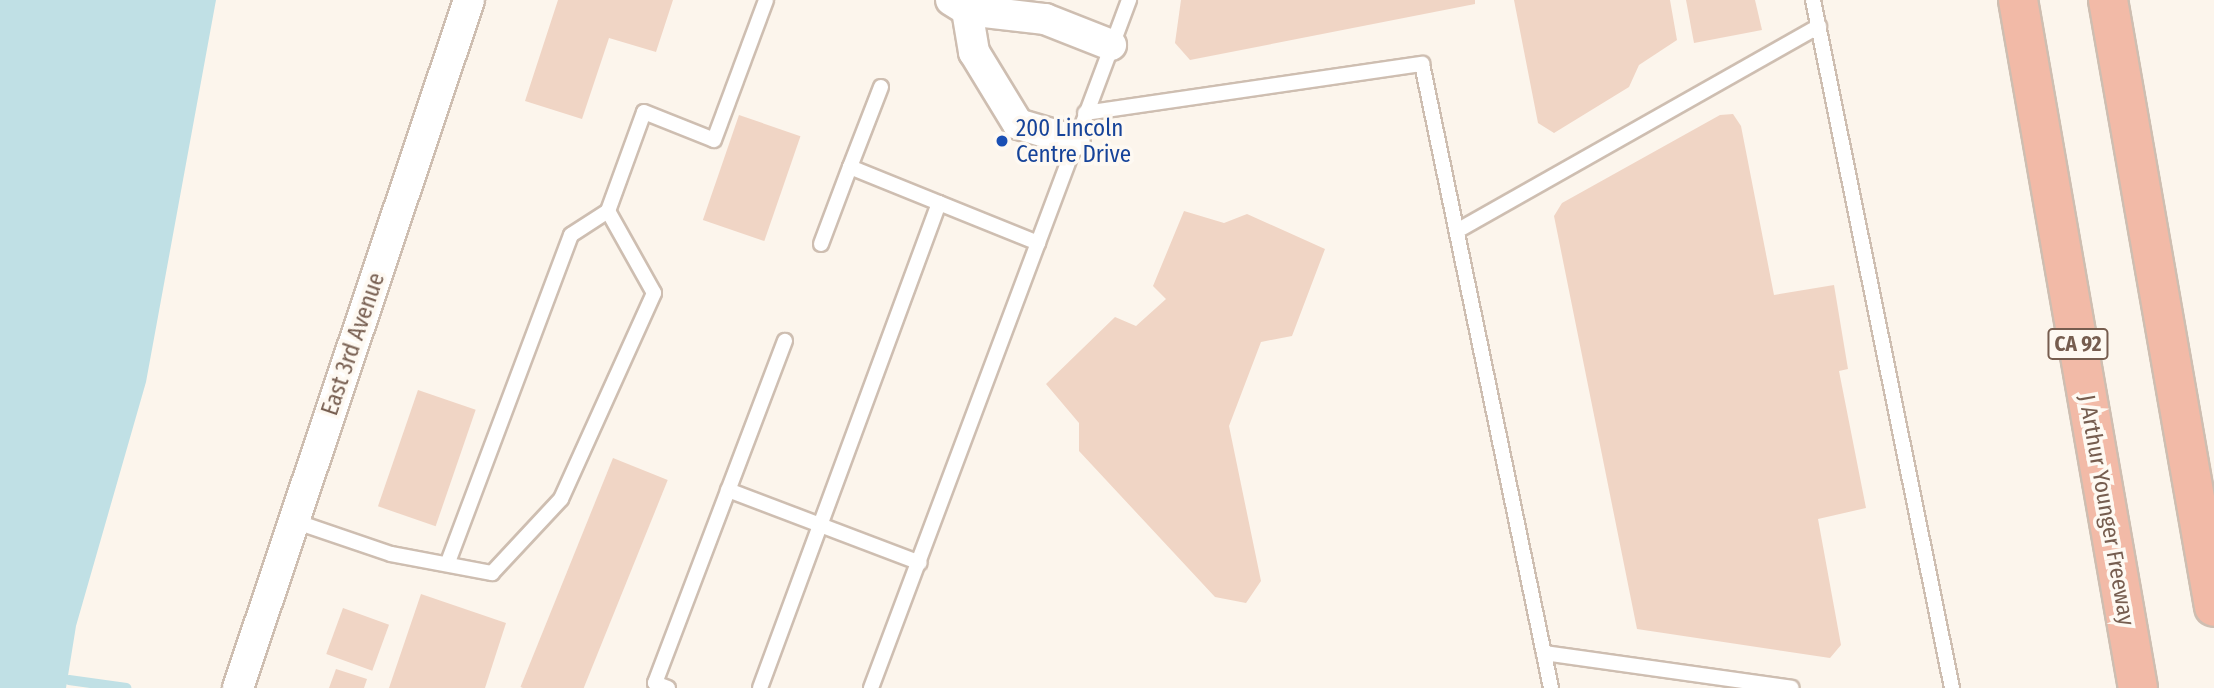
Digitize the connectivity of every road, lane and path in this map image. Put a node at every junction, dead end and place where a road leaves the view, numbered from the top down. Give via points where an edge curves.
1 (469, 0) edge
2 (766, 0) edge
3 (1129, 0) edge
4 (1813, 0) edge
5 (2018, 0) edge
6 (2108, 0) edge
7 (959, 5) edge
8 (1012, 6) edge
9 (1819, 26) junction
10 (1111, 45) junction
11 (881, 87) dead end
12 (1085, 113) junction
13 (1075, 141) junction
14 (850, 167) junction
15 (939, 203) junction
16 (608, 211) junction
17 (1457, 231) junction
18 (1038, 243) junction
19 (821, 244) dead end
20 (785, 341) dead end
21 (728, 490) junction
22 (294, 521) junction
23 (821, 526) junction
24 (449, 560) junction
25 (920, 563) junction
26 (2214, 607) edge
27 (1544, 653) junction
28 (238, 688) edge
29 (668, 688) edge
30 (760, 688) edge
31 (871, 688) edge
32 (1551, 688) edge
33 (1792, 688) edge
34 (1952, 688) edge
35 (2138, 688) edge

1 - 22 street, East 3rd Avenue
2 - 16 lane via 714,140 644,113
3 - 10 lane
4 - 9 lane
5 - 35 highway, J Arthur Younger Freeway / CA 92
6 - 26 highway
7 - 8 street
7 - 13 street via 974,52 1018,124
8 - 10 street
9 - 17 lane
9 - 34 lane
10 - 12 lane
11 - 14 lane
12 - 13 lane
12 - 17 lane via 1422,64
13 - 18 lane
14 - 15 lane
14 - 19 lane
15 - 18 lane
15 - 23 lane
16 - 24 lane via 571,235
16 - 24 lane via 654,293 561,499 492,573
17 - 27 lane
18 - 25 lane
20 - 21 lane
21 - 23 lane
21 - 29 lane via 655,683
22 - 24 lane via 391,554
22 - 28 street, East 3rd Avenue
23 - 25 lane
23 - 30 lane
25 - 31 lane
27 - 32 lane
27 - 33 lane

